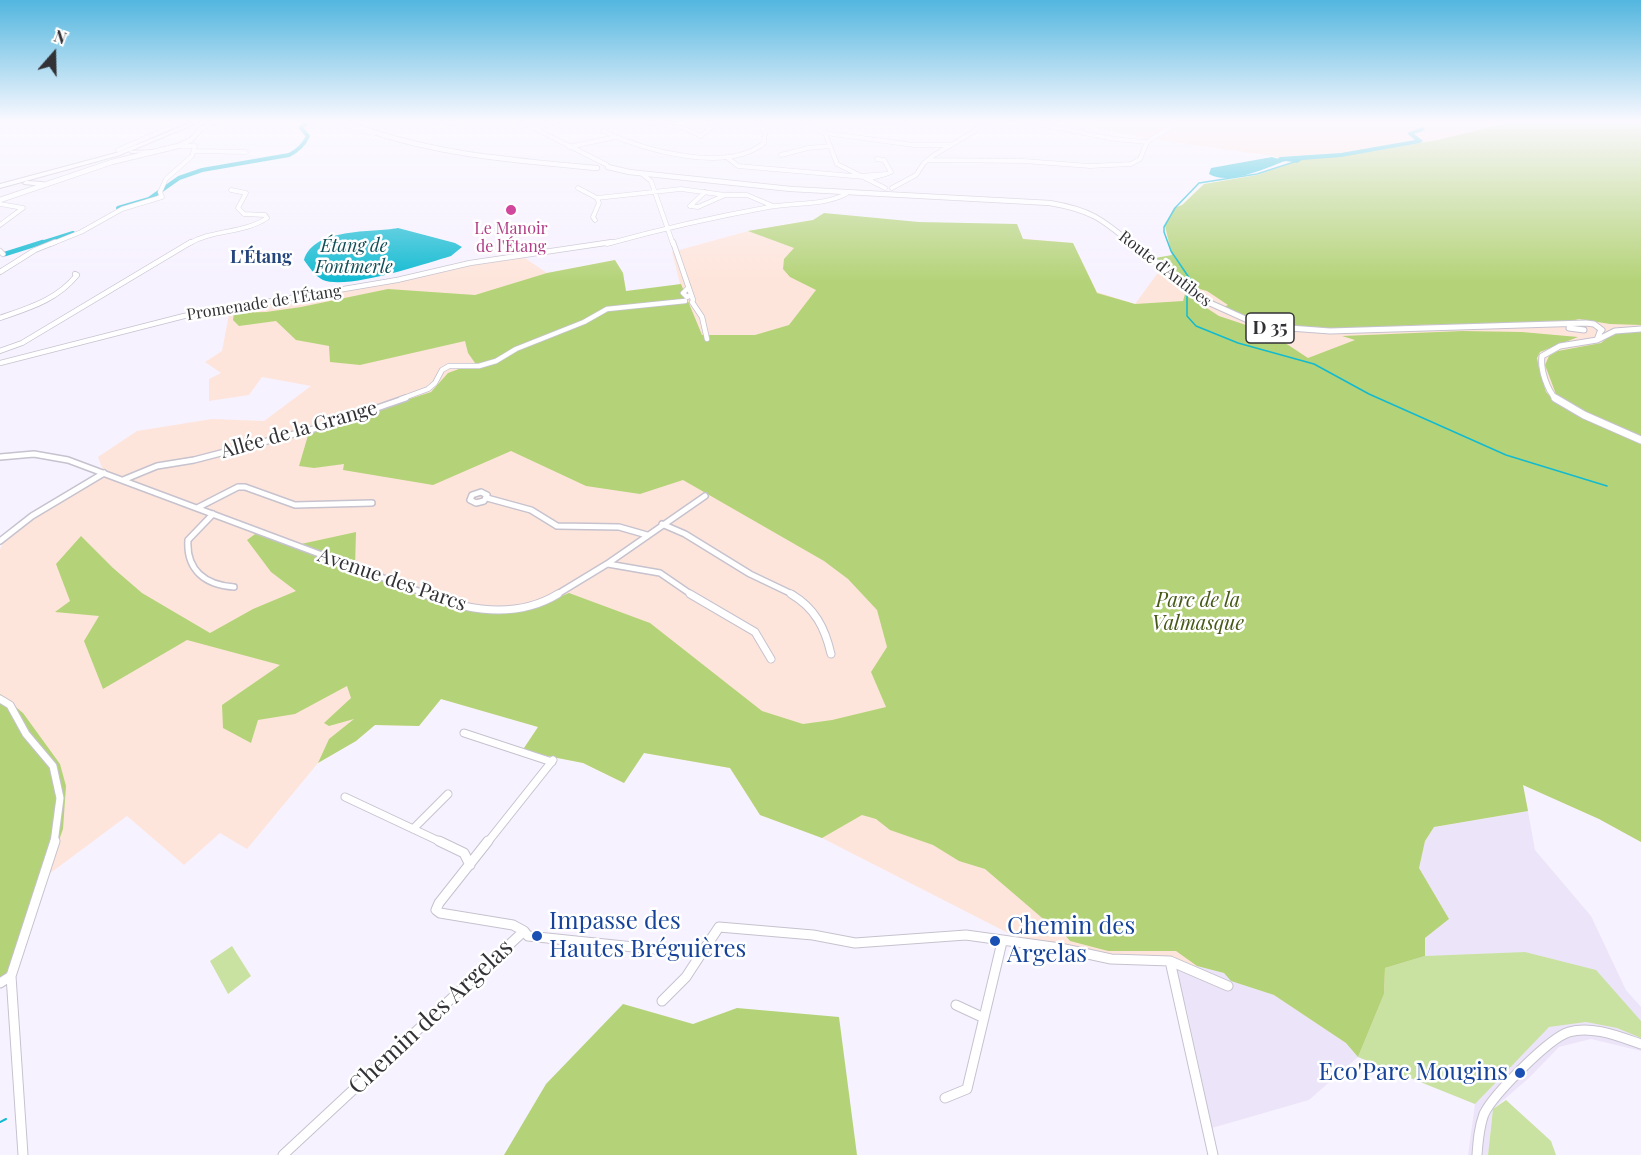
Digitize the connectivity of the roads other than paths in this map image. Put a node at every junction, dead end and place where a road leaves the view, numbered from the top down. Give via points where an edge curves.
1 (38, 174) edge
2 (40, 174) edge
3 (47, 174) edge
4 (74, 174) edge
5 (171, 174) edge
6 (642, 174) joint
7 (649, 174) edge
8 (828, 174) edge
9 (858, 174) edge
10 (886, 174) edge
11 (917, 174) edge
12 (655, 175) junction
13 (864, 177) junction
14 (651, 181) junction
15 (9, 182) junction
16 (39, 185) junction
17 (0, 186) edge
18 (578, 188) dead end
19 (655, 191) junction
20 (705, 192) junction
21 (225, 193) dead end
22 (884, 193) junction
23 (892, 193) junction
24 (725, 195) junction
25 (839, 196) junction
26 (597, 198) junction
27 (992, 200) junction
28 (0, 202) edge
29 (773, 206) junction
30 (595, 220) dead end
31 (0, 225) edge
32 (668, 226) junction
33 (0, 272) edge
34 (75, 274) dead end
35 (689, 299) junction
36 (0, 318) edge
37 (1578, 324) junction
38 (1596, 325) junction
39 (1641, 328) edge
40 (1586, 331) junction
41 (1601, 332) junction
42 (707, 339) dead end
43 (1594, 340) junction
44 (0, 351) edge
45 (0, 363) edge
46 (1641, 440) edge
47 (0, 457) edge
48 (104, 473) junction
49 (123, 480) junction
50 (705, 496) dead end
51 (487, 498) dead end
52 (372, 503) dead end
53 (197, 508) junction
54 (213, 514) junction
55 (662, 524) junction
56 (647, 535) junction
57 (0, 541) edge
58 (607, 564) junction
59 (234, 587) dead end
60 (831, 654) dead end
61 (771, 658) dead end
62 (0, 699) edge
63 (464, 733) dead end
64 (448, 794) dead end
65 (345, 797) dead end
66 (413, 829) junction
67 (470, 865) junction
68 (524, 930) junction
69 (1002, 942) junction
70 (701, 954) junction
71 (1170, 961) junction
72 (11, 976) junction
73 (0, 983) edge
74 (1228, 986) dead end
75 (662, 1001) dead end
76 (956, 1005) dead end
77 (984, 1018) junction
78 (1641, 1044) edge
79 (945, 1098) dead end
80 (23, 1155) edge
81 (283, 1155) edge
82 (1213, 1155) edge
83 (1476, 1155) edge

1 - 15 highway
2 - 15 highway
3 - 17 highway
4 - 16 main road
5 - 33 street via 162,197 122,209 81,232 35,250
6 - 12 main road
6 - 14 street
7 - 12 main road
8 - 13 street
9 - 13 street
10 - 13 street
11 - 23 street
12 - 14 street
12 - 22 main road via 791,189
12 - 25 main road
13 - 22 street
14 - 19 street
15 - 17 highway
16 - 17 highway
16 - 28 main road
18 - 26 street
19 - 20 street
19 - 26 street
19 - 32 street
20 - 24 street
20 - 24 street via 690,206 698,207
21 - 44 street via 242,190 246,193 238,208 244,214 267,218 255,226 204,235 22,343
22 - 23 main road, Route d'Antibes
22 - 23 street
22 - 25 main road
23 - 27 main road, Route d'Antibes / D 35
24 - 29 street via 752,196
25 - 29 street, Promenade de l'Étang via 832,201
26 - 30 street
27 - 37 main road, Route d'Antibes / D 35 via 1056,204 1088,212 1210,303 1268,326 1314,331
27 - 40 main road, Route d'Antibes / D 35 via 1056,205 1087,213 1200,300 1244,321 1279,330 1316,333 1565,327
28 - 31 street via 22,208
29 - 32 street, Promenade de l'Étang
32 - 35 street via 688,288 683,294
32 - 45 street, Promenade de l'Étang via 594,247 470,263 396,280 184,316
34 - 36 street via 72,282 51,300
35 - 42 street via 702,317
35 - 49 street, Allée de la Grange via 607,309 496,361 479,366 449,366 428,389 325,426 157,466
37 - 38 main road, Route d'Antibes
37 - 40 main road
38 - 39 main road, Route d'Antibes
38 - 41 main road
39 - 41 main road, Route d'Antibes
39 - 43 main road via 1615,331
40 - 41 main road, Route d'Antibes
40 - 43 main road
41 - 43 main road
43 - 46 main road via 1560,346 1542,356 1550,393 1568,407
47 - 48 street, Avenue des Parcs via 46,453
48 - 49 street, Avenue des Parcs
48 - 57 street via 23,522
49 - 53 street, Avenue des Parcs
50 - 55 street, Avenue des Parcs
51 - 56 street via 531,510 557,526 619,527
52 - 53 street via 300,506 245,486
53 - 54 street, Avenue des Parcs
54 - 58 street, Avenue des Parcs via 433,597 481,610 536,605
54 - 59 street via 188,540 188,558 211,584
55 - 56 street, Avenue des Parcs
55 - 60 street via 695,537 711,552 808,606 823,626
56 - 58 street, Avenue des Parcs
58 - 61 street via 660,573 755,632
62 - 72 street via 10,705 26,734 53,766 60,798 55,840
63 - 67 street via 552,761
64 - 66 street
65 - 66 street
66 - 67 street via 464,853
67 - 68 street via 436,910
68 - 70 street, Chemin des Argelas via 528,936
68 - 81 street, Chemin des Argelas
69 - 70 street via 966,935 855,943 813,935 719,927
69 - 71 street via 1060,948 1110,959
69 - 77 street
70 - 75 street via 686,978
71 - 74 street
71 - 82 street
72 - 73 street
72 - 80 street
76 - 77 street
77 - 79 street via 967,1089
78 - 83 street via 1595,1032 1567,1032 1542,1051 1488,1107 1479,1129

